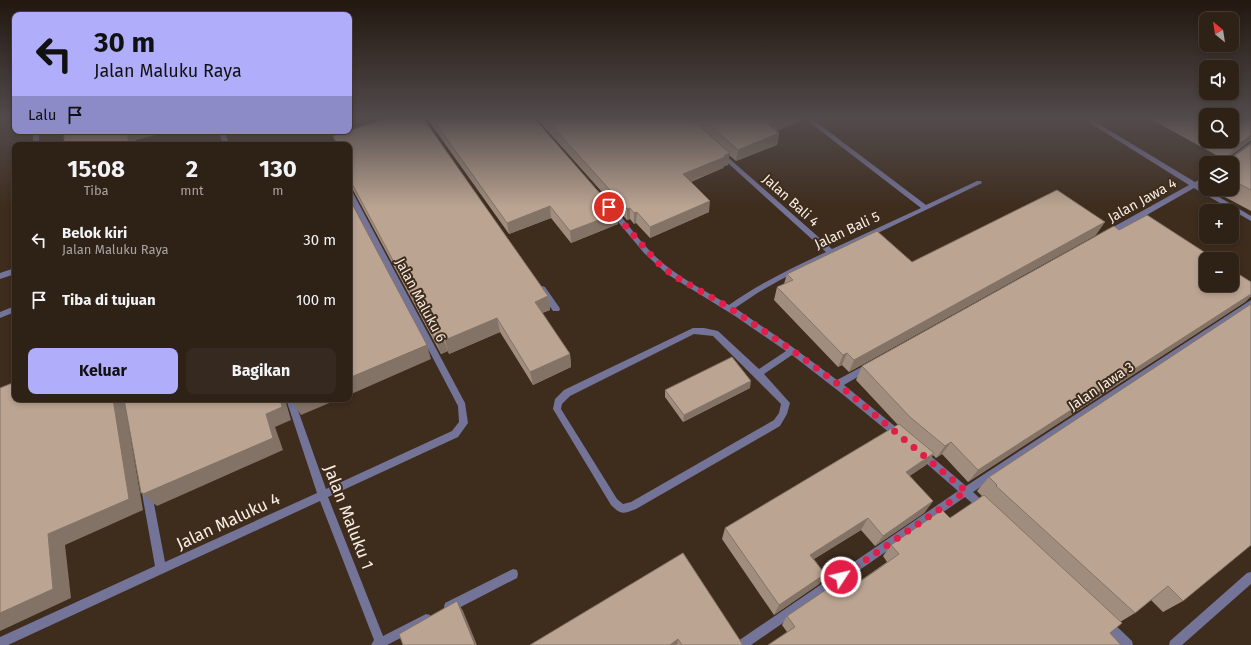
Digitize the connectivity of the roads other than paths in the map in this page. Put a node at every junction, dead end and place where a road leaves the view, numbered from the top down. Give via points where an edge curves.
1 (846, 148) edge
2 (1135, 148) edge
3 (1246, 148) edge
4 (716, 149) edge
5 (1235, 156) edge
6 (979, 183) dead end
7 (1199, 183) edge
8 (1196, 185) junction
9 (352, 197) edge
10 (607, 205) edge
11 (926, 208) junction
12 (1251, 218) edge
13 (1102, 237) edge
14 (831, 252) junction
15 (12, 272) edge
16 (0, 276) edge
17 (538, 283) edge
18 (1251, 302) edge
19 (556, 308) dead end
20 (730, 308) junction
21 (12, 310) edge
22 (0, 315) edge
23 (792, 350) junction
24 (872, 365) edge
25 (758, 374) junction
26 (838, 384) junction
27 (291, 402) edge
28 (464, 423) joint
29 (905, 440) edge
30 (917, 450) edge
31 (144, 476) edge
32 (966, 491) junction
33 (323, 495) junction
34 (989, 513) edge
35 (161, 570) junction
36 (514, 574) dead end
37 (1251, 577) edge
38 (1099, 618) edge
39 (0, 643) edge
40 (379, 644) edge
41 (742, 645) edge
42 (1128, 645) edge
43 (1174, 645) edge

1 - 11 street
2 - 8 street
3 - 5 street
4 - 14 street, Jalan Bali 4
6 - 11 street, Jalan Bali 5
7 - 8 street, Jalan Jawa 4
8 - 12 street
8 - 13 street, Jalan Jawa 4
9 - 28 street, Jalan Maluku 6 via 462,406
10 - 20 street via 658,263 674,276
11 - 14 street, Jalan Bali 5
14 - 20 street, Jalan Bali 5 via 779,277
15 - 16 street
17 - 19 street
18 - 32 street, Jalan Jawa 3
20 - 23 street
21 - 22 street
23 - 25 street
23 - 26 street
24 - 26 street
25 - 25 street via 714,333 693,331 567,392 558,402 557,409 614,502 622,509 633,506 777,423 786,403
26 - 29 street
27 - 33 street, Jalan Maluku 1
28 - 33 street, Jalan Maluku 4 via 455,434
30 - 32 street
31 - 35 street
32 - 34 street
32 - 41 street, Jalan Jawa 3
33 - 35 street, Jalan Maluku 4
33 - 40 street, Jalan Maluku 1
35 - 39 street, Jalan Maluku 4
36 - 40 street
37 - 43 street
38 - 42 street

